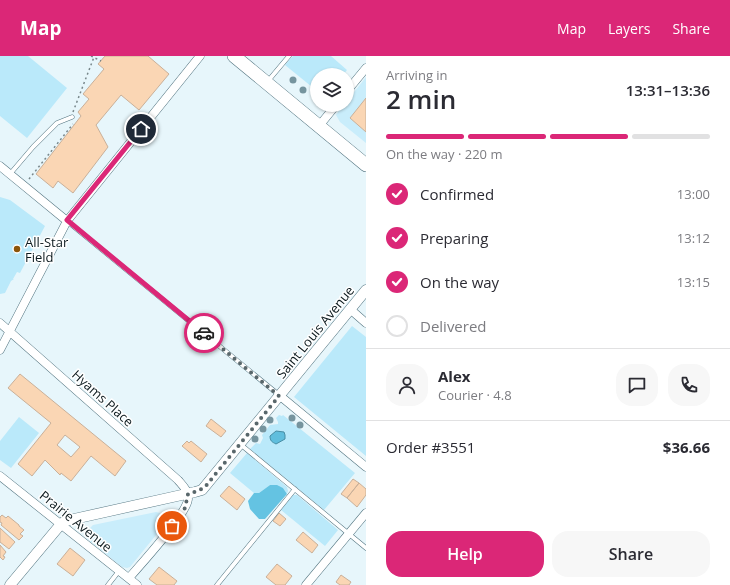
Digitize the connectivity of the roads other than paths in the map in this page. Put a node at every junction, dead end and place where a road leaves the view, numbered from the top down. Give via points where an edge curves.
1 (200, 56) edge
2 (234, 56) edge
3 (289, 56) edge
4 (366, 68) edge
5 (267, 83) junction
6 (354, 83) edge
7 (330, 112) edge
8 (72, 117) road end
9 (319, 126) junction
10 (366, 165) edge
11 (0, 166) edge
12 (10, 174) junction
13 (67, 220) junction
14 (366, 290) edge
15 (350, 309) junction
16 (0, 323) edge
17 (366, 323) edge
18 (10, 331) junction
19 (0, 350) edge
20 (279, 396) junction
21 (240, 444) junction
22 (366, 467) edge
23 (0, 476) edge
24 (295, 489) junction
25 (188, 494) junction
26 (366, 513) edge
27 (60, 524) junction
28 (348, 534) junction
29 (366, 548) edge
30 (119, 571) junction
31 (129, 578) junction
32 (10, 585) edge
33 (108, 585) edge
34 (137, 585) edge
35 (217, 585) edge
36 (306, 585) edge

1 - 13 street
2 - 5 main road
3 - 5 lane
4 - 6 street
5 - 9 main road
7 - 9 street
8 - 12 lane via 57,123
9 - 10 main road
11 - 12 street
12 - 13 street
13 - 18 street
13 - 20 lane
14 - 15 street, Saint Louis Avenue
15 - 17 street
15 - 20 street, Saint Louis Avenue
16 - 18 street, Hyams Place
18 - 19 street
18 - 25 street, Hyams Place via 178,480
20 - 21 street, Saint Louis Avenue
20 - 22 street
21 - 24 lane
21 - 25 street, Saint Louis Avenue via 205,487
23 - 27 street, Prairie Avenue
24 - 28 lane
24 - 35 lane
25 - 27 street, Saint Louis Avenue via 70,519
25 - 31 street via 181,515
26 - 28 street
27 - 30 street, Prairie Avenue
27 - 32 street
28 - 29 lane
28 - 36 street
30 - 31 street, Prairie Avenue
30 - 33 lane
31 - 34 street, Prairie Avenue

